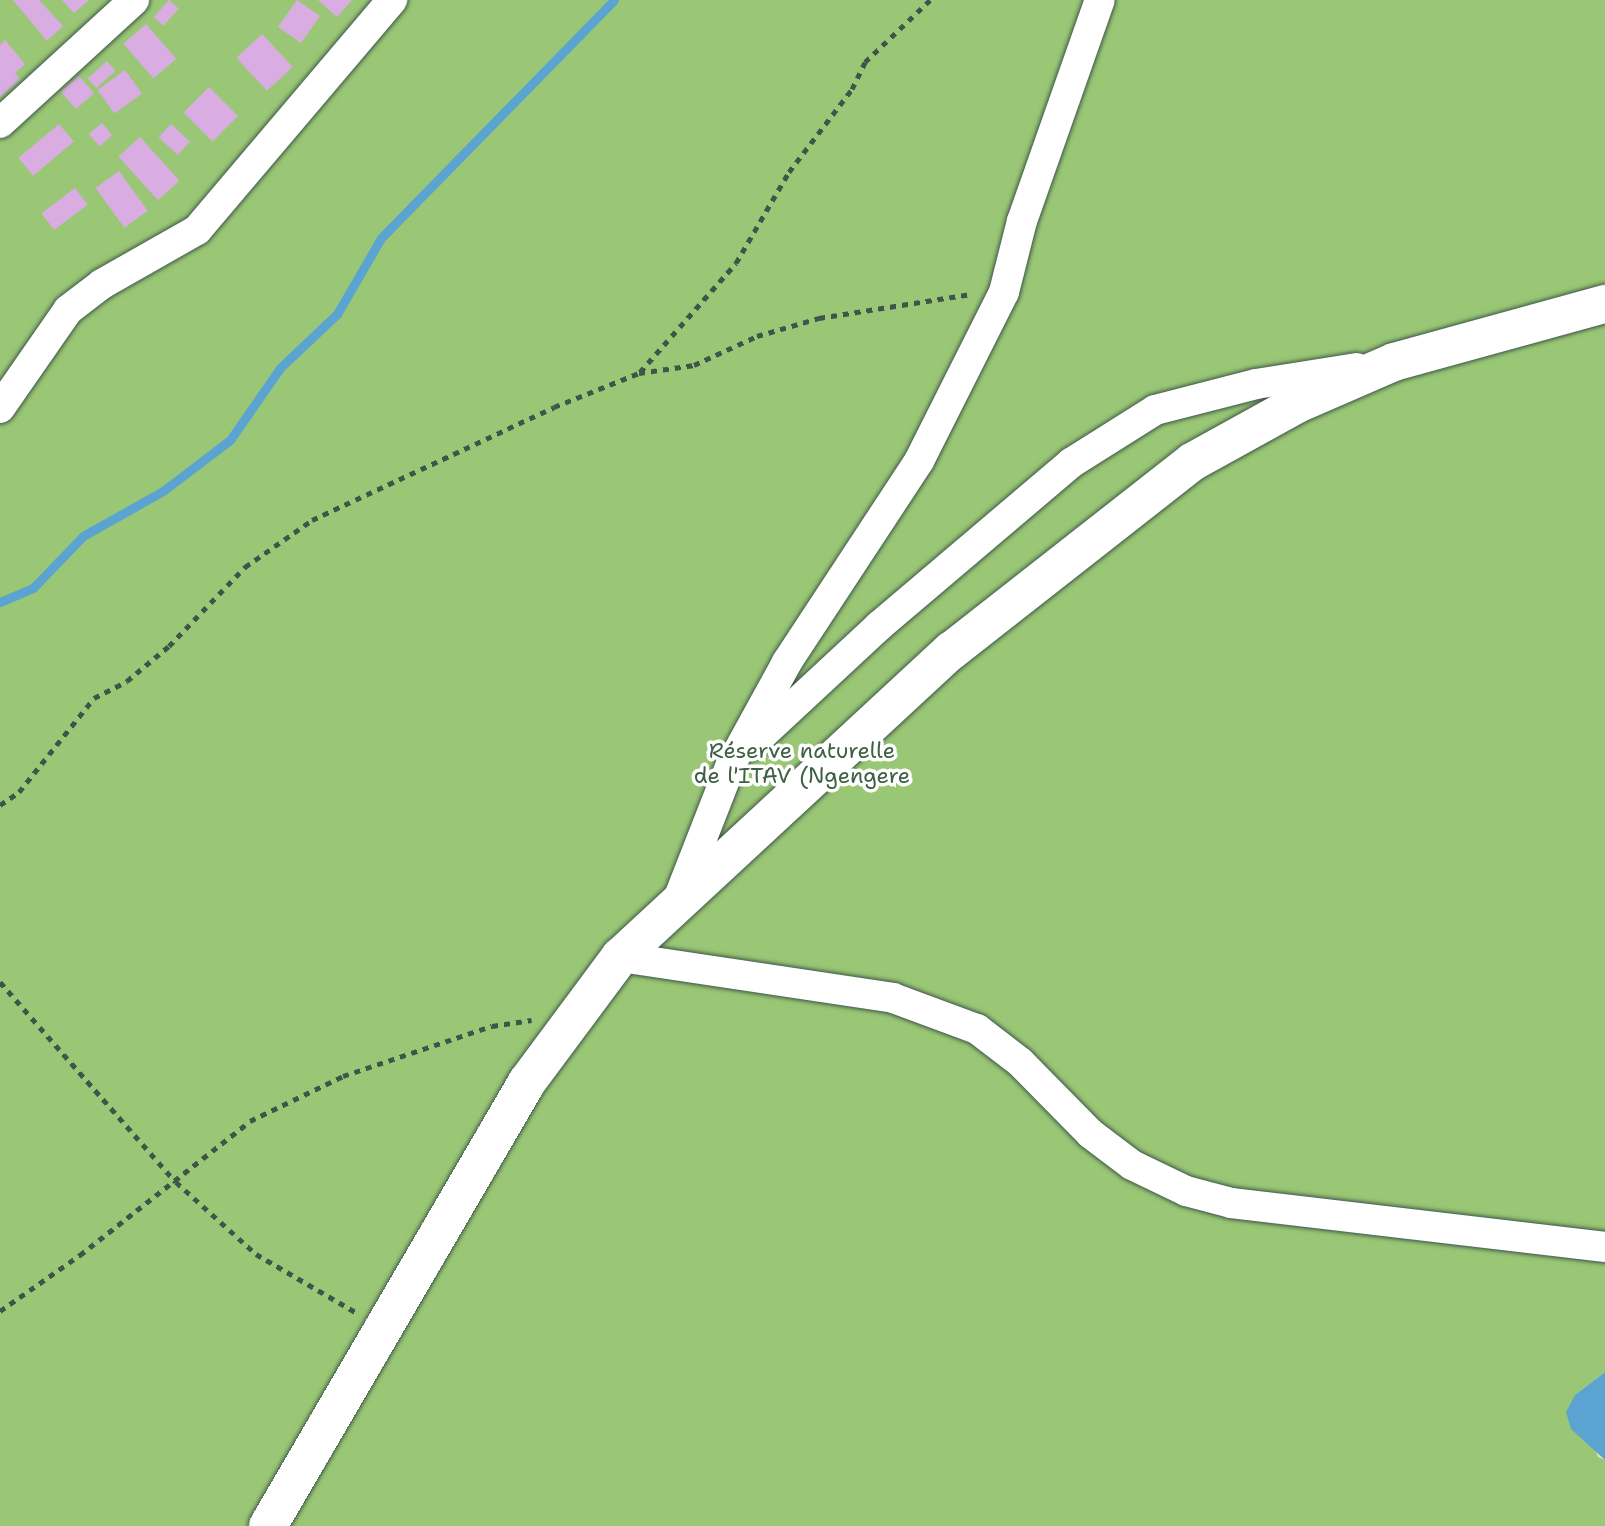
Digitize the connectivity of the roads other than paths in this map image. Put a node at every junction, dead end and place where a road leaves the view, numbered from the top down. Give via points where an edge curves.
1 (134, 0) edge
2 (392, 0) edge
3 (1100, 0) edge
4 (0, 123) edge
5 (1605, 304) edge
6 (1394, 362) junction
7 (0, 408) edge
8 (731, 764) junction
9 (673, 910) junction
10 (620, 957) junction
11 (1605, 1247) edge
12 (268, 1526) edge

1 - 4 street
2 - 7 street via 197,230 102,284 68,310
3 - 8 street via 1022,221 1004,292 919,461 787,662
5 - 6 street
6 - 8 street via 1256,384 1155,410 1071,463 879,626
6 - 9 street via 1297,404 1192,462 951,651
8 - 9 street
9 - 10 street
10 - 11 street via 893,998 977,1029 1020,1062 1091,1134 1132,1165 1186,1191 1231,1203
10 - 12 street via 527,1082

